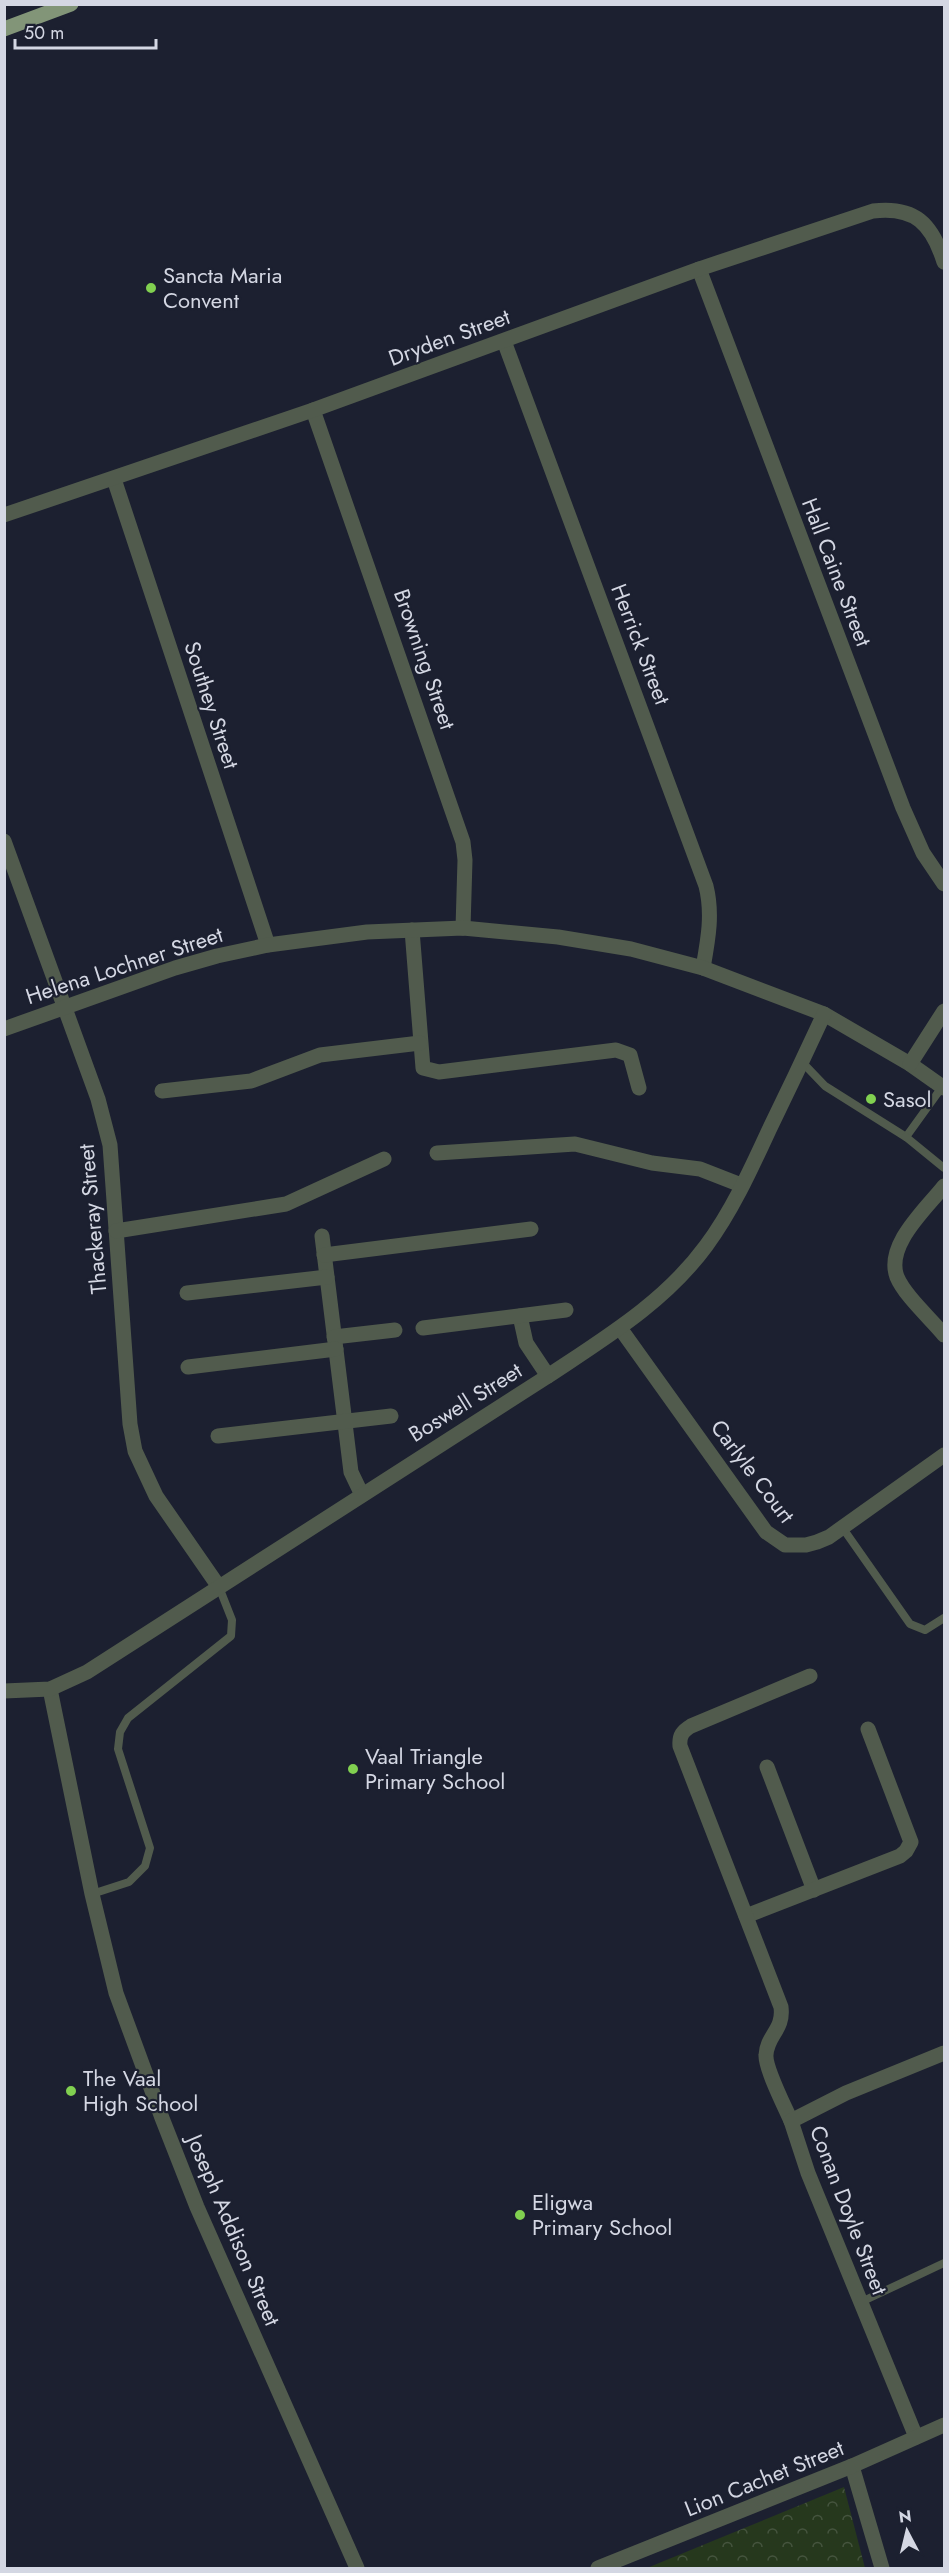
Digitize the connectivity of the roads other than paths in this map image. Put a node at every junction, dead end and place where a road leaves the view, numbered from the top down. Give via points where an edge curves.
1 (71, 4) edge
2 (4, 29) edge
3 (945, 262) edge
4 (699, 269) junction
5 (504, 341) junction
6 (314, 410) junction
7 (114, 479) junction
8 (4, 515) edge
9 (4, 841) edge
10 (945, 884) edge
11 (463, 928) junction
12 (412, 930) junction
13 (268, 945) junction
14 (703, 968) junction
15 (65, 1008) junction
16 (945, 1011) edge
17 (824, 1014) junction
18 (4, 1029) edge
19 (420, 1043) junction
20 (802, 1062) junction
21 (910, 1064) junction
22 (943, 1087) edge
23 (639, 1088) dead end
24 (162, 1090) dead end
25 (906, 1137) junction
26 (437, 1153) dead end
27 (384, 1159) dead end
28 (945, 1168) edge
29 (741, 1185) junction
30 (945, 1186) edge
31 (531, 1229) dead end
32 (116, 1231) junction
33 (322, 1236) dead end
34 (324, 1255) junction
35 (327, 1276) junction
36 (187, 1293) dead end
37 (566, 1310) dead end
38 (520, 1316) junction
39 (423, 1328) dead end
40 (620, 1328) junction
41 (395, 1330) dead end
42 (945, 1335) edge
43 (335, 1343) junction
44 (188, 1367) dead end
45 (548, 1376) junction
46 (391, 1416) dead end
47 (345, 1421) junction
48 (218, 1436) dead end
49 (945, 1455) edge
50 (362, 1495) junction
51 (842, 1527) junction
52 (219, 1587) junction
53 (945, 1618) edge
54 (810, 1676) dead end
55 (50, 1689) junction
56 (4, 1691) edge
57 (868, 1729) dead end
58 (767, 1767) dead end
59 (814, 1890) junction
60 (92, 1894) junction
61 (746, 1916) junction
62 (945, 2053) edge
63 (791, 2121) junction
64 (945, 2263) edge
65 (861, 2302) junction
66 (945, 2425) edge
67 (916, 2437) junction
68 (852, 2466) junction
69 (618, 2565) edge
70 (357, 2568) edge
71 (598, 2568) edge
72 (882, 2568) edge

1 - 2 main road
3 - 4 street, Dryden Street via 936,238 910,213 899,209 873,211
4 - 5 street, Dryden Street
4 - 10 street, Hall Caine Street via 903,808 923,853
5 - 6 street, Dryden Street
5 - 14 street, Herrick Street via 706,886 710,927
6 - 7 street, Dryden Street
6 - 11 street, Browning Street via 463,842
7 - 8 street, Dryden Street
7 - 13 street, Southey Street
9 - 15 street, Thackeray Street
11 - 12 street, Helena Lochner Street
11 - 14 street, Helena Lochner Street via 631,949
12 - 13 street, Helena Lochner Street
12 - 19 street
13 - 15 street, Helena Lochner Street via 175,968
14 - 17 street, Helena Lochner Street
15 - 18 street, Helena Lochner Street
15 - 32 street, Thackeray Street via 110,1145
16 - 21 street
17 - 20 street, Boswell Street
17 - 21 street, Helena Lochner Street
19 - 23 street via 423,1068 432,1072 616,1050 630,1055
19 - 24 street via 320,1055 251,1081
20 - 25 lane via 825,1086
20 - 29 street, Boswell Street
21 - 22 street, Helena Lochner Street
22 - 25 lane
25 - 28 lane
26 - 29 street via 575,1144 652,1163 700,1169
27 - 32 street via 286,1204
29 - 40 street, Boswell Street via 706,1246 658,1297
30 - 42 street via 901,1240 894,1265 905,1289
31 - 34 street
32 - 52 street, Thackeray Street via 135,1451 156,1496
33 - 34 street
34 - 35 street
35 - 36 street
35 - 43 street
37 - 38 street
38 - 39 street
38 - 45 street via 526,1343
40 - 45 street, Boswell Street
40 - 51 street, Carlyle Court via 766,1532 775,1540 795,1546 817,1542
41 - 43 street
43 - 44 street
43 - 47 street
45 - 50 street, Boswell Street
46 - 47 street
47 - 48 street
47 - 50 street via 351,1472
49 - 51 street, Carlyle Court
50 - 52 street, Boswell Street
51 - 53 lane via 910,1624 925,1630
52 - 55 street, Boswell Street via 87,1672
52 - 60 lane via 232,1620 231,1636 128,1718 120,1732 118,1749 150,1848 145,1866 129,1882
54 - 61 street via 691,1726 679,1739
55 - 56 street, Boswell Street
55 - 60 street, Joseph Addison Street
57 - 59 street via 910,1846 900,1856
58 - 59 street
59 - 61 street
60 - 70 street, Joseph Addison Street via 116,1993 162,2118 197,2207
61 - 63 street via 781,2007 782,2021 766,2059
62 - 63 street, Conan Doyle Street via 846,2093
63 - 65 street, Conan Doyle Street
64 - 65 lane
65 - 67 street, Conan Doyle Street
66 - 67 street, Lion Cachet Street
67 - 68 street, Lion Cachet Street
68 - 69 street, Lion Cachet Street
68 - 72 street
69 - 71 street, Lion Cachet Street

